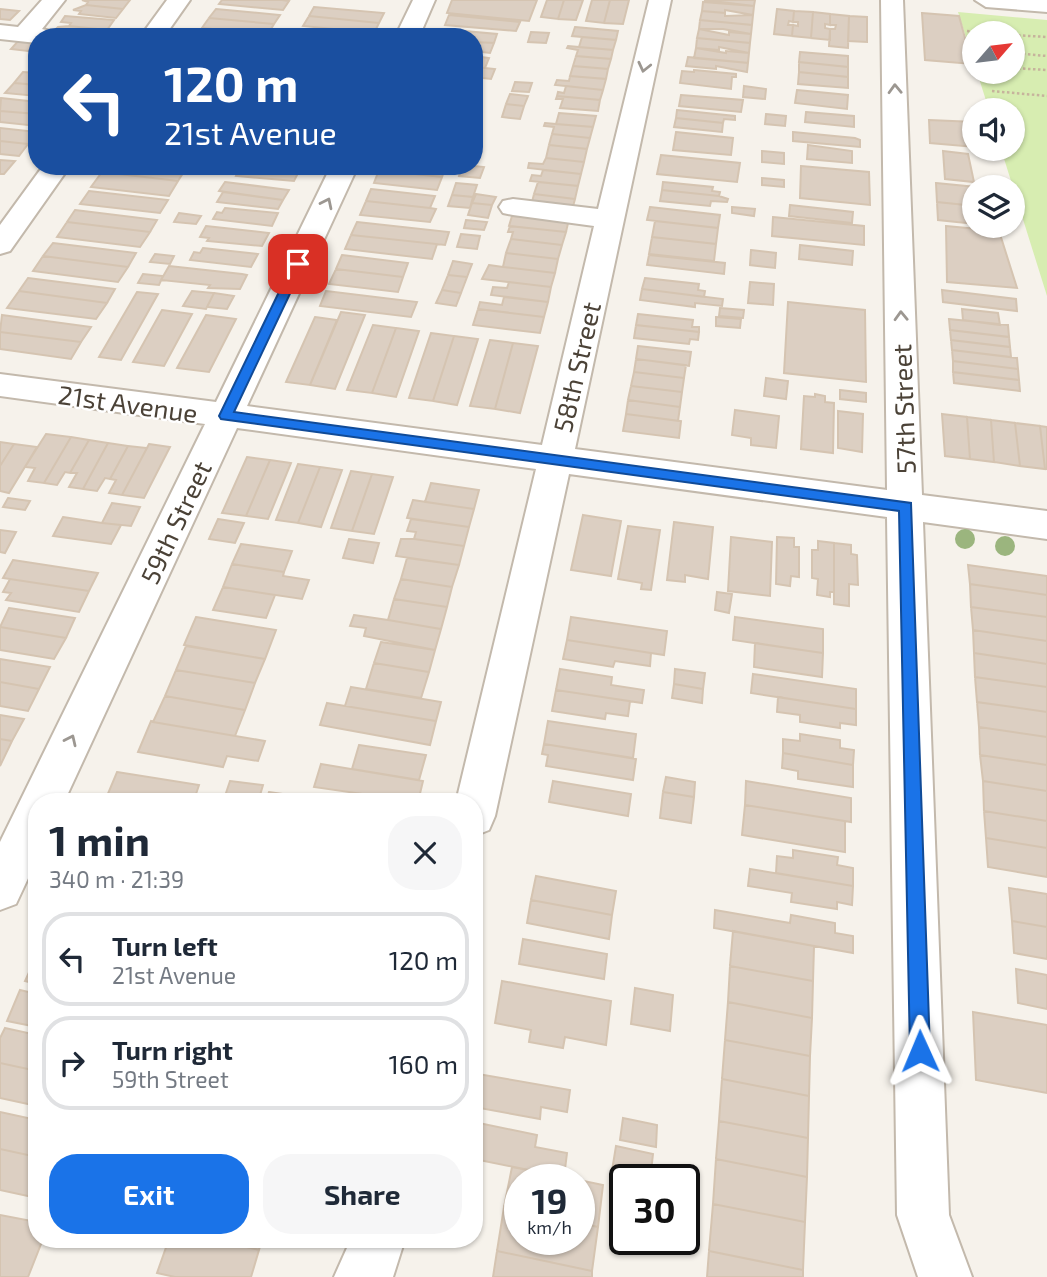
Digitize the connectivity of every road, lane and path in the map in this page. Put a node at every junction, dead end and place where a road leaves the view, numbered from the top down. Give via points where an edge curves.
1 (54, 0) edge
2 (179, 0) edge
3 (424, 0) edge
4 (660, 0) edge
5 (892, 0) edge
6 (986, 0) edge
7 (1047, 5) edge
8 (39, 28) edge
9 (159, 28) edge
10 (411, 28) edge
11 (0, 32) edge
12 (28, 35) edge
13 (1026, 35) edge
14 (1047, 37) edge
15 (1026, 54) edge
16 (1047, 56) edge
17 (1026, 69) edge
18 (1047, 70) edge
19 (992, 91) dead end
20 (1047, 96) edge
21 (51, 175) edge
22 (341, 175) edge
23 (513, 207) dead end
24 (610, 219) junction
25 (0, 245) edge
26 (0, 385) edge
27 (226, 416) junction
28 (555, 459) junction
29 (906, 507) junction
30 (1047, 525) edge
31 (46, 793) edge
32 (479, 793) edge
33 (28, 831) edge
34 (0, 890) edge
35 (376, 1248) edge
36 (361, 1277) edge
37 (945, 1277) edge

1 - 8 street
2 - 9 street
3 - 10 street
4 -> 24 street, 58th Street
29 -> 5 street, 57th Street
6 - 7 street
11 - 12 street
13 - 14 path
15 - 16 path
17 - 18 path
19 - 20 path
21 - 25 street
27 -> 22 street, 59th Street
23 - 24 street
24 - 28 street, 58th Street
26 - 27 street, 21st Avenue
27 - 28 street, 21st Avenue
31 -> 27 street, 59th Street
28 - 29 street, 21st Avenue
28 - 32 street, 58th Street
29 - 30 street, 21st Avenue
29 - 37 street, 57th Street via 923,1215
33 - 34 street
35 - 36 street

